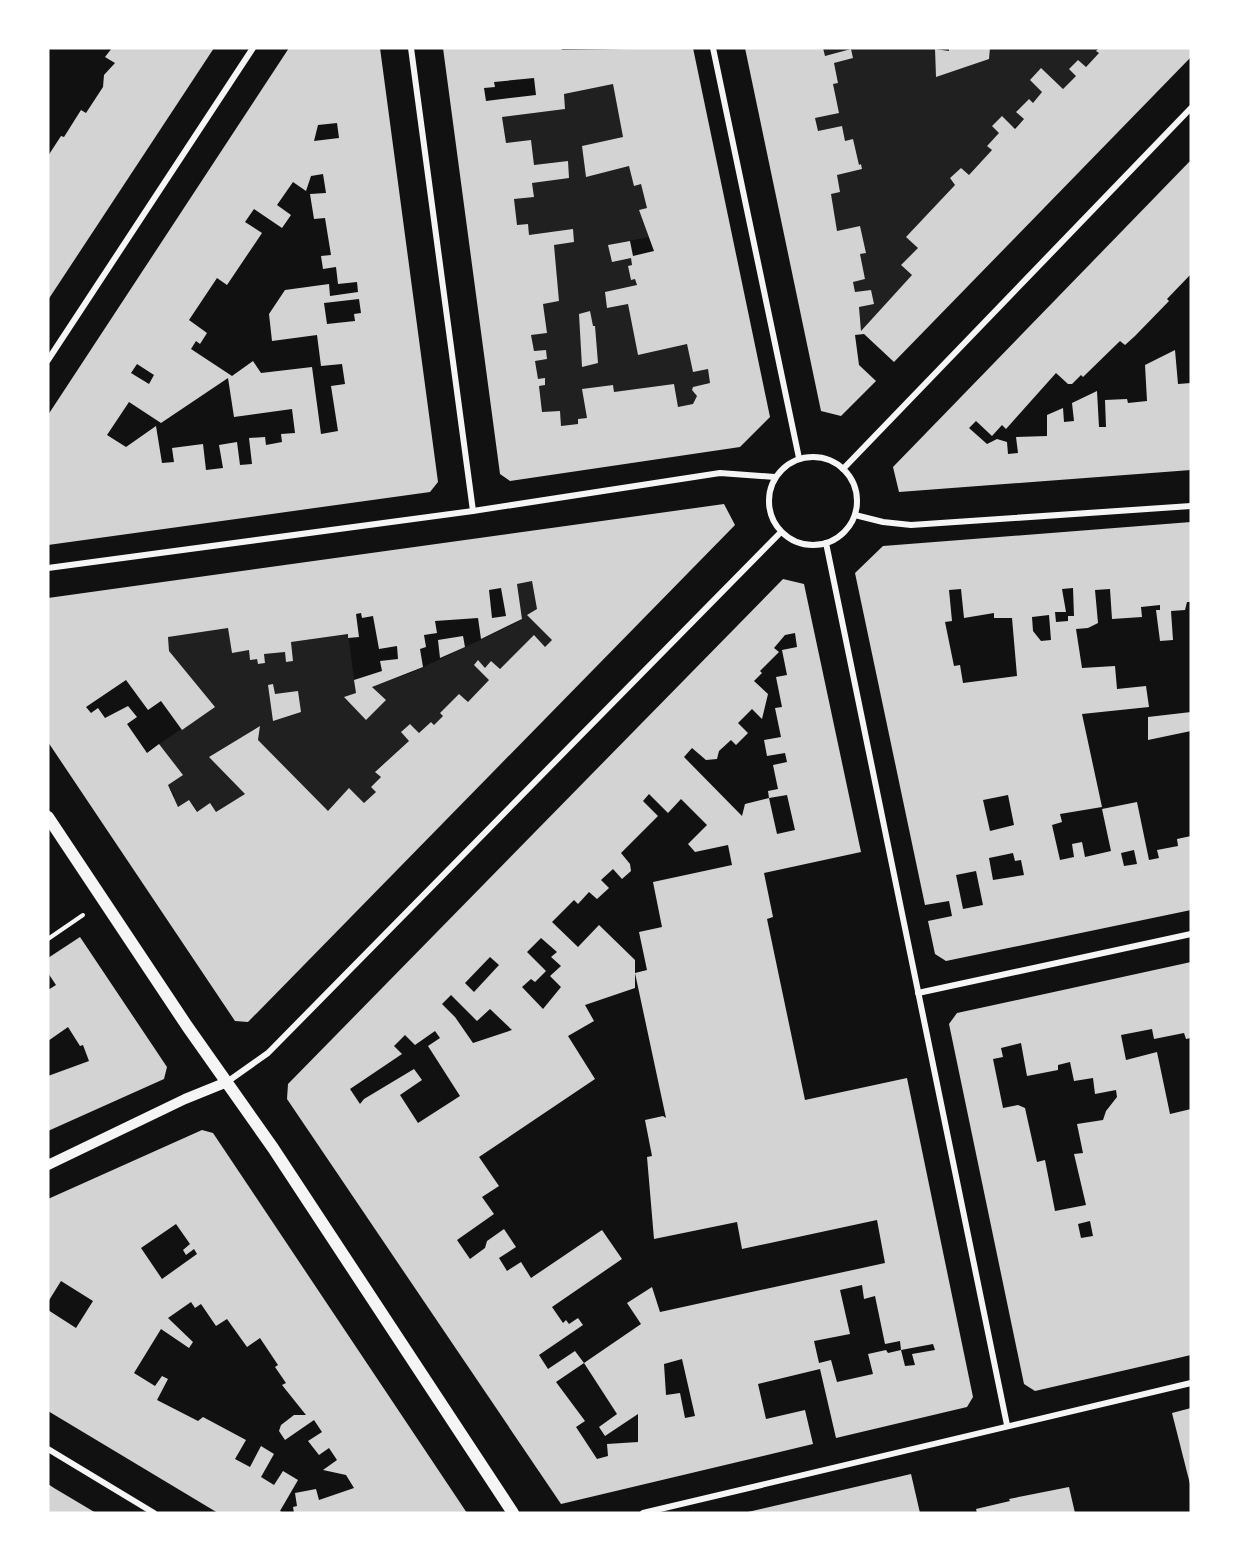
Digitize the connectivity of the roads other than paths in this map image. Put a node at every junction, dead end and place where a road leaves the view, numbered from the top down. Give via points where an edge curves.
1 (253, 48) edge
2 (411, 48) edge
3 (713, 48) edge
4 (1191, 108) edge
5 (48, 360) edge
6 (799, 458) junction
7 (843, 469) junction
8 (775, 477) junction
9 (1191, 506) edge
10 (473, 510) junction
11 (855, 514) junction
12 (781, 532) junction
13 (825, 543) junction
14 (48, 568) edge
15 (48, 817) edge
16 (1191, 934) edge
17 (918, 993) junction
18 (226, 1082) junction
19 (48, 1165) edge
20 (1191, 1383) edge
21 (1008, 1425) junction
22 (48, 1449) edge
23 (154, 1513) edge
24 (513, 1513) edge
25 (643, 1513) edge

1 - 5 street
2 - 10 street
3 - 6 street
4 - 7 street
6 - 7 street via 822,457
6 - 8 street
7 - 11 street via 856,490
8 - 10 street via 720,473
8 - 12 street via 769,491 769,506
9 - 11 street via 910,525
10 - 14 street
11 - 13 street via 838,537
12 - 13 street via 802,544
12 - 18 street via 268,1053
13 - 17 street
15 - 18 main road
16 - 17 street
17 - 21 street
18 - 19 street
18 - 24 main road
20 - 21 street
21 - 25 street
22 - 23 street

